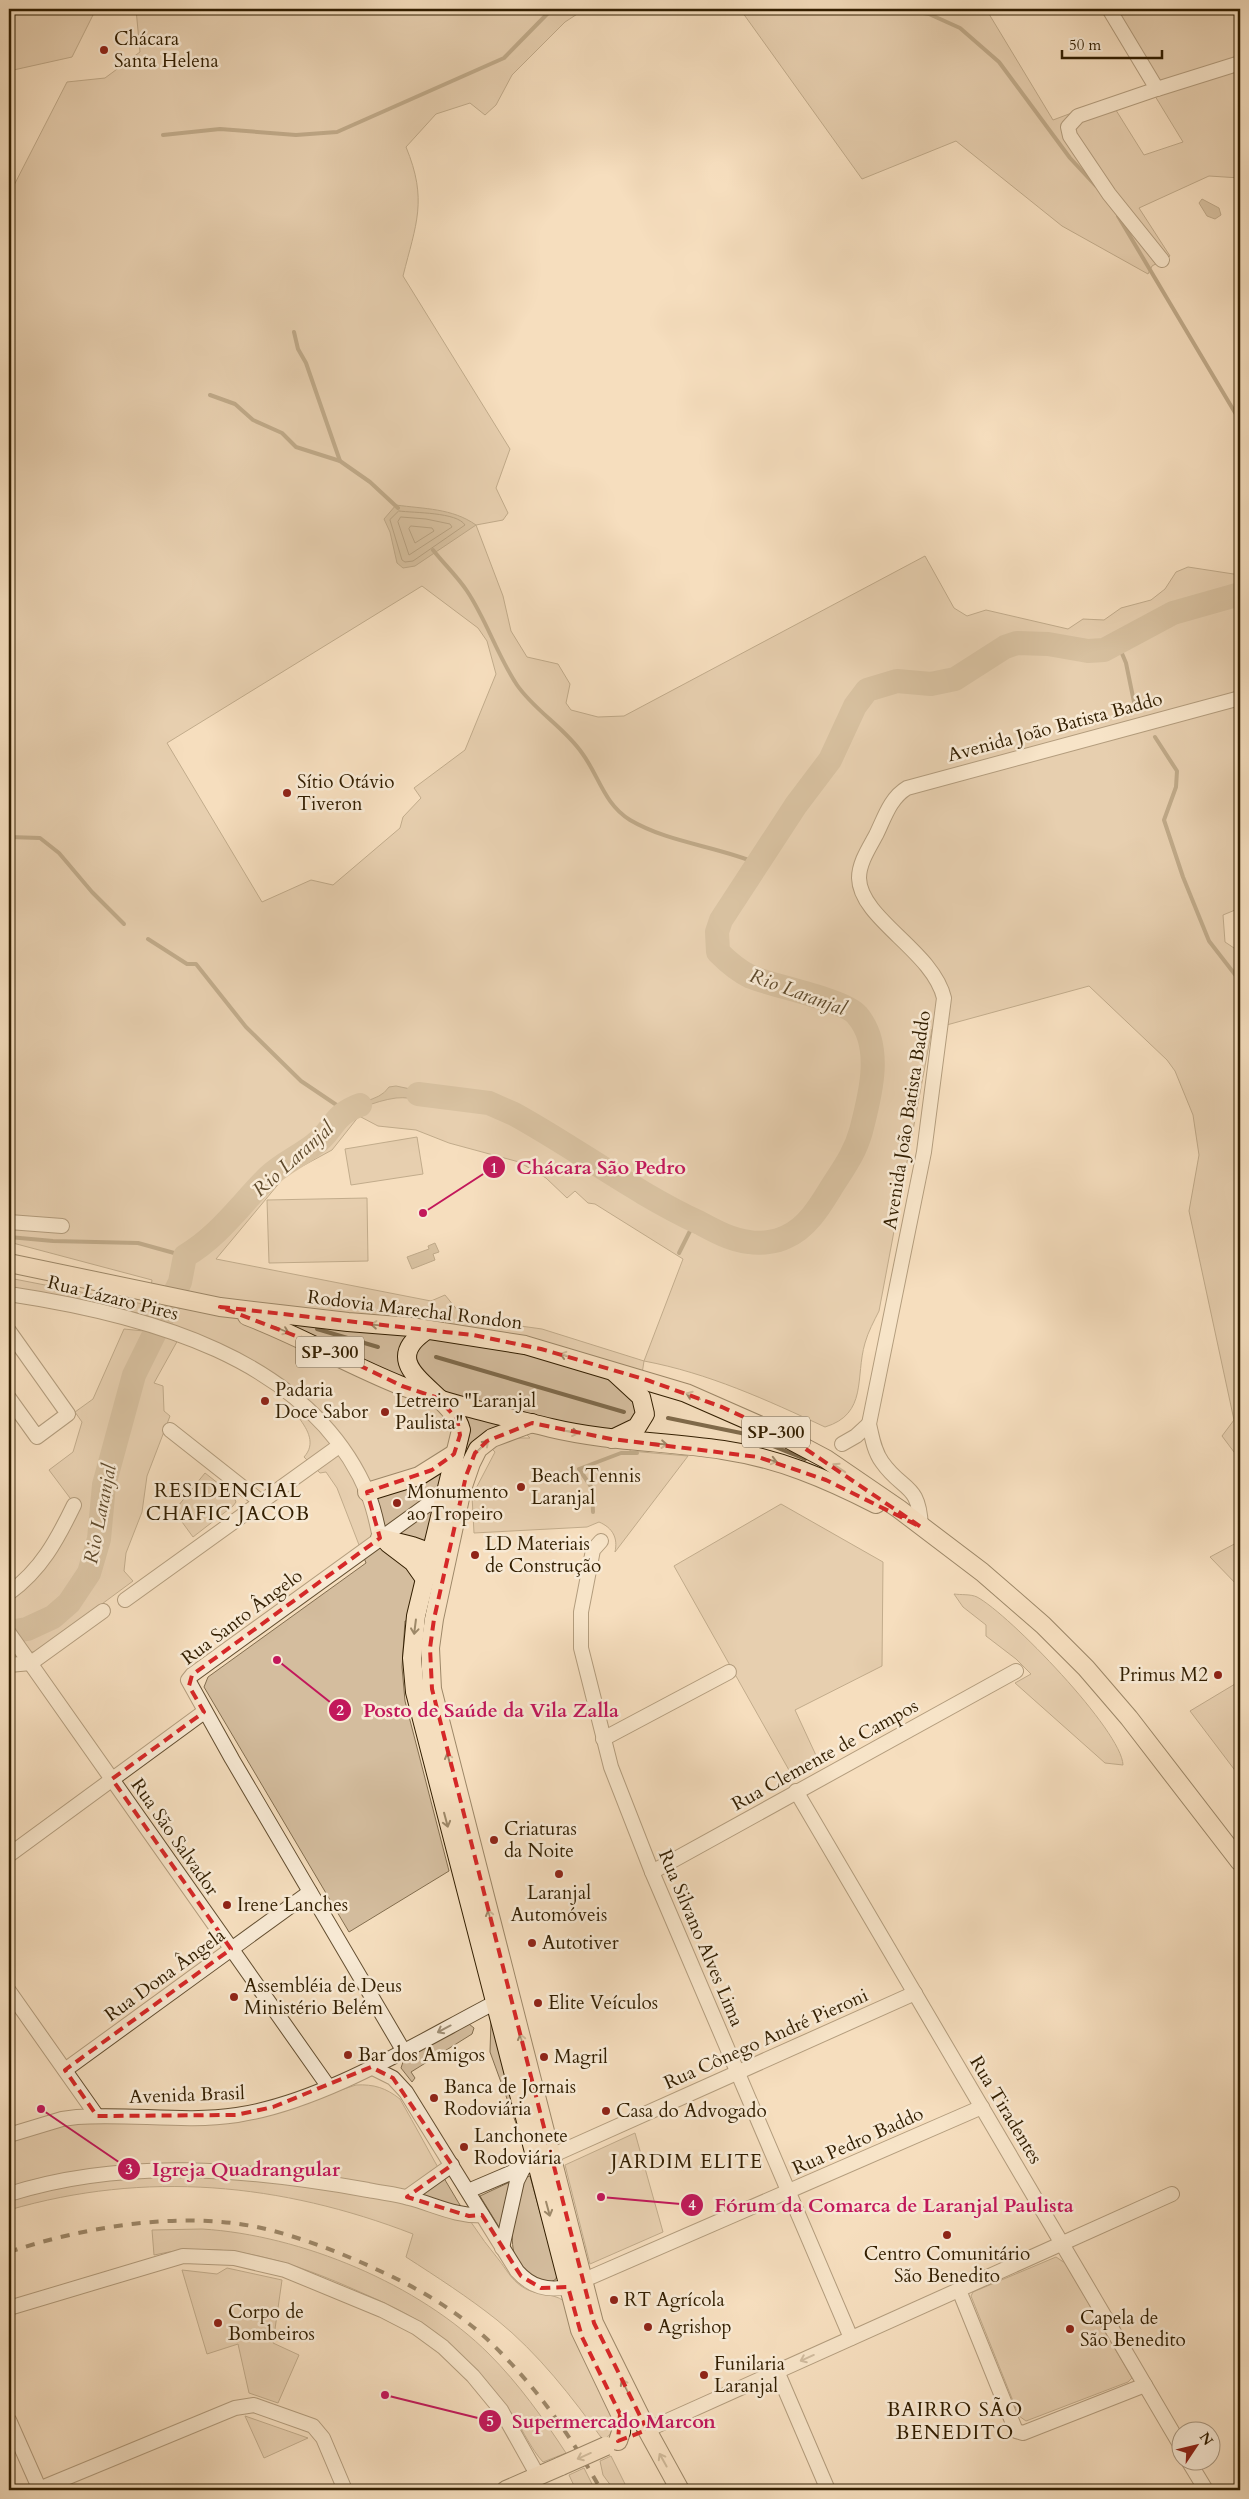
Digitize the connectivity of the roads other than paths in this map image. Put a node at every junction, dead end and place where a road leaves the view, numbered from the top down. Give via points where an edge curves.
1 (1109, 9) edge
2 (1240, 63) edge
3 (1158, 88) junction
4 (1162, 260) dead end
5 (1240, 698) edge
6 (9, 1222) edge
7 (62, 1226) dead end
8 (9, 1263) edge
9 (9, 1294) edge
10 (212, 1305) junction
11 (427, 1330) junction
12 (9, 1331) edge
13 (613, 1371) junction
14 (9, 1398) edge
15 (438, 1398) junction
16 (532, 1423) junction
17 (869, 1424) junction
18 (170, 1430) dead end
19 (611, 1439) junction
20 (842, 1444) dead end
21 (339, 1446) junction
22 (454, 1454) junction
23 (367, 1492) junction
24 (445, 1492) junction
25 (260, 1501) junction
26 (74, 1505) dead end
27 (921, 1527) junction
28 (380, 1538) junction
29 (601, 1541) dead end
30 (439, 1556) junction
31 (425, 1579) junction
32 (9, 1593) edge
33 (125, 1600) dead end
34 (103, 1611) dead end
35 (9, 1633) edge
36 (31, 1663) junction
37 (9, 1665) edge
38 (1016, 1671) dead end
39 (729, 1672) dead end
40 (432, 1689) junction
41 (415, 1692) junction
42 (204, 1712) junction
43 (604, 1740) junction
44 (112, 1779) junction
45 (447, 1788) junction
46 (796, 1791) junction
47 (9, 1854) edge
48 (1240, 1862) edge
49 (652, 1872) junction
50 (310, 1892) junction
51 (231, 1950) junction
52 (9, 1991) edge
53 (915, 1993) junction
54 (502, 2000) junction
55 (23, 2011) junction
56 (9, 2016) edge
57 (403, 2050) junction
58 (371, 2067) junction
59 (66, 2070) junction
60 (738, 2072) junction
61 (328, 2086) junction
62 (982, 2107) junction
63 (97, 2116) junction
64 (9, 2135) edge
65 (537, 2162) junction
66 (452, 2165) junction
67 (468, 2191) junction
68 (788, 2192) junction
69 (9, 2194) edge
70 (1172, 2194) dead end
71 (407, 2197) junction
72 (482, 2215) junction
73 (1063, 2243) junction
74 (502, 2248) junction
75 (576, 2284) junction
76 (959, 2290) junction
77 (9, 2308) edge
78 (589, 2334) junction
79 (851, 2338) junction
80 (776, 2372) junction
81 (1145, 2386) junction
82 (9, 2420) edge
83 (646, 2430) junction
84 (1172, 2431) edge
85 (612, 2444) junction
86 (1195, 2472) edge
87 (538, 2476) junction
88 (35, 2489) edge
89 (346, 2490) edge
90 (506, 2490) edge
91 (680, 2490) edge
92 (828, 2490) edge
93 (1206, 2490) edge

1 - 3 street
2 - 3 street
3 - 4 street via 1078,116 1068,127 1070,136 1109,194
5 - 17 street, Avenida João Batista Baddo via 913,785 901,791 893,801 863,862 860,886 873,909 936,976 944,998 944,1012 924,1152
6 - 7 street
8 - 10 main road, Rodovia Marechal Rondon / SP-300
9 - 21 street, Rua Lázaro Pires via 145,1322 233,1358 273,1381 316,1417
11 -> 10 main road, Rodovia Marechal Rondon / SP-300
10 -> 15 main road, Rodovia Marechal Rondon / SP-300 via 291,1334 397,1384
13 -> 11 main road, Rodovia Marechal Rondon / SP-300 via 525,1345
11 - 15 main road via 410,1342 406,1358 411,1369
12 - 14 street via 68,1414 38,1437
13 - 19 main road via 641,1397 645,1414 637,1427
27 -> 13 main road, Rodovia Marechal Rondon / SP-300 via 826,1459 784,1436 686,1393
15 - 16 main road, Rodovia Marechal Rondon / SP-300
15 - 22 main road via 460,1425
16 -> 19 main road, Rodovia Marechal Rondon / SP-300
30 -> 16 main road via 475,1454 492,1438
17 - 20 street
17 - 27 street, Avenida João Batista Baddo via 880,1460 916,1496
18 - 25 street
19 -> 27 main road, Rodovia Marechal Rondon / SP-300 via 722,1450 775,1461 826,1480
21 - 23 street, Rua Lázaro Pires
21 - 25 street
22 - 23 main road via 419,1476
22 - 24 main road
23 - 28 street, Rua Lázaro Pires
24 - 28 street, Rua Santo Ângelo
24 - 30 main road
25 - 33 street
26 - 32 street via 52,1549
27 - 48 main road, Rodovia Marechal Rondon / SP-300 via 1015,1600 1086,1668 1142,1733
28 - 30 main road
28 - 31 main road via 406,1556
28 - 42 street, Rua Santo Ângelo via 190,1677 189,1686
29 - 43 street, Rua Silvano Alves Lima via 594,1550 580,1631 583,1663
30 - 31 main road
30 - 40 main road via 430,1648
31 -> 41 main road via 413,1644
34 - 36 street
35 - 36 street, Rua São Salvador
36 - 37 street
36 - 44 street, Rua São Salvador
38 - 46 street, Rua Clemente de Campos
39 - 43 street
40 - 41 main road
45 -> 40 main road
41 - 45 main road
42 - 44 street
42 - 50 street, Rua Santo Ângelo
43 - 49 street, Rua Silvano Alves Lima via 620,1792
44 - 47 street
44 - 51 street, Rua São Salvador
45 - 54 main road
46 - 49 street, Rua Clemente de Campos
46 - 53 street, Rua Tiradentes
49 - 60 street, Rua Silvano Alves Lima
50 - 51 street, Rua Dona Ângela
50 - 57 street, Rua Santo Ângelo
51 - 59 street, Rua Dona Ângela
51 - 61 street, Rua São Salvador
52 - 55 street
53 - 60 street, Rua Cônego André Pieroni
53 - 62 street, Rua Tiradentes
54 -> 57 street, Avenida Brasil
54 - 65 main road via 519,2065
55 - 56 street
55 - 59 street
57 - 58 street, Avenida Brasil
58 - 61 street, Avenida Brasil
58 - 66 street via 386,2073 402,2086
59 - 63 street
60 - 65 street, Rua Cônego André Pieroni
60 - 68 street, Rua Silvano Alves Lima
61 - 63 street, Avenida Brasil via 267,2108 236,2115
62 - 68 street, Rua Pedro Baddo
62 - 73 street, Rua Tiradentes
63 - 64 street, Avenida Brasil via 62,2119
65 - 67 street, Rua Cônego André Pieroni
65 - 74 street via 518,2181
65 - 75 main road
66 - 67 street
66 - 71 street
67 - 72 street
68 - 75 street, Rua Pedro Baddo
68 - 79 street, Rua Silvano Alves Lima
69 - 71 street via 94,2176 189,2170 259,2175
70 - 73 street
71 - 72 street via 469,2216
72 - 74 street
73 - 76 street
73 - 81 street, Rua Tiradentes
74 - 75 street via 516,2271 530,2283 548,2289
75 - 78 main road
76 - 79 street
76 - 81 street via 1016,2431 1023,2433
77 - 87 street via 183,2256 234,2258 285,2270 388,2312 443,2347 492,2398 520,2440
83 -> 78 main road
78 - 85 main road via 622,2422
79 -> 80 street
80 - 83 street
80 - 92 street
81 - 84 street, Rua Tiradentes
82 - 88 street
83 - 85 main road
91 -> 83 main road
85 -> 87 main road, bridge
86 - 93 street
87 - 90 main road
88 - 89 street via 235,2408 254,2405 308,2423 318,2430

